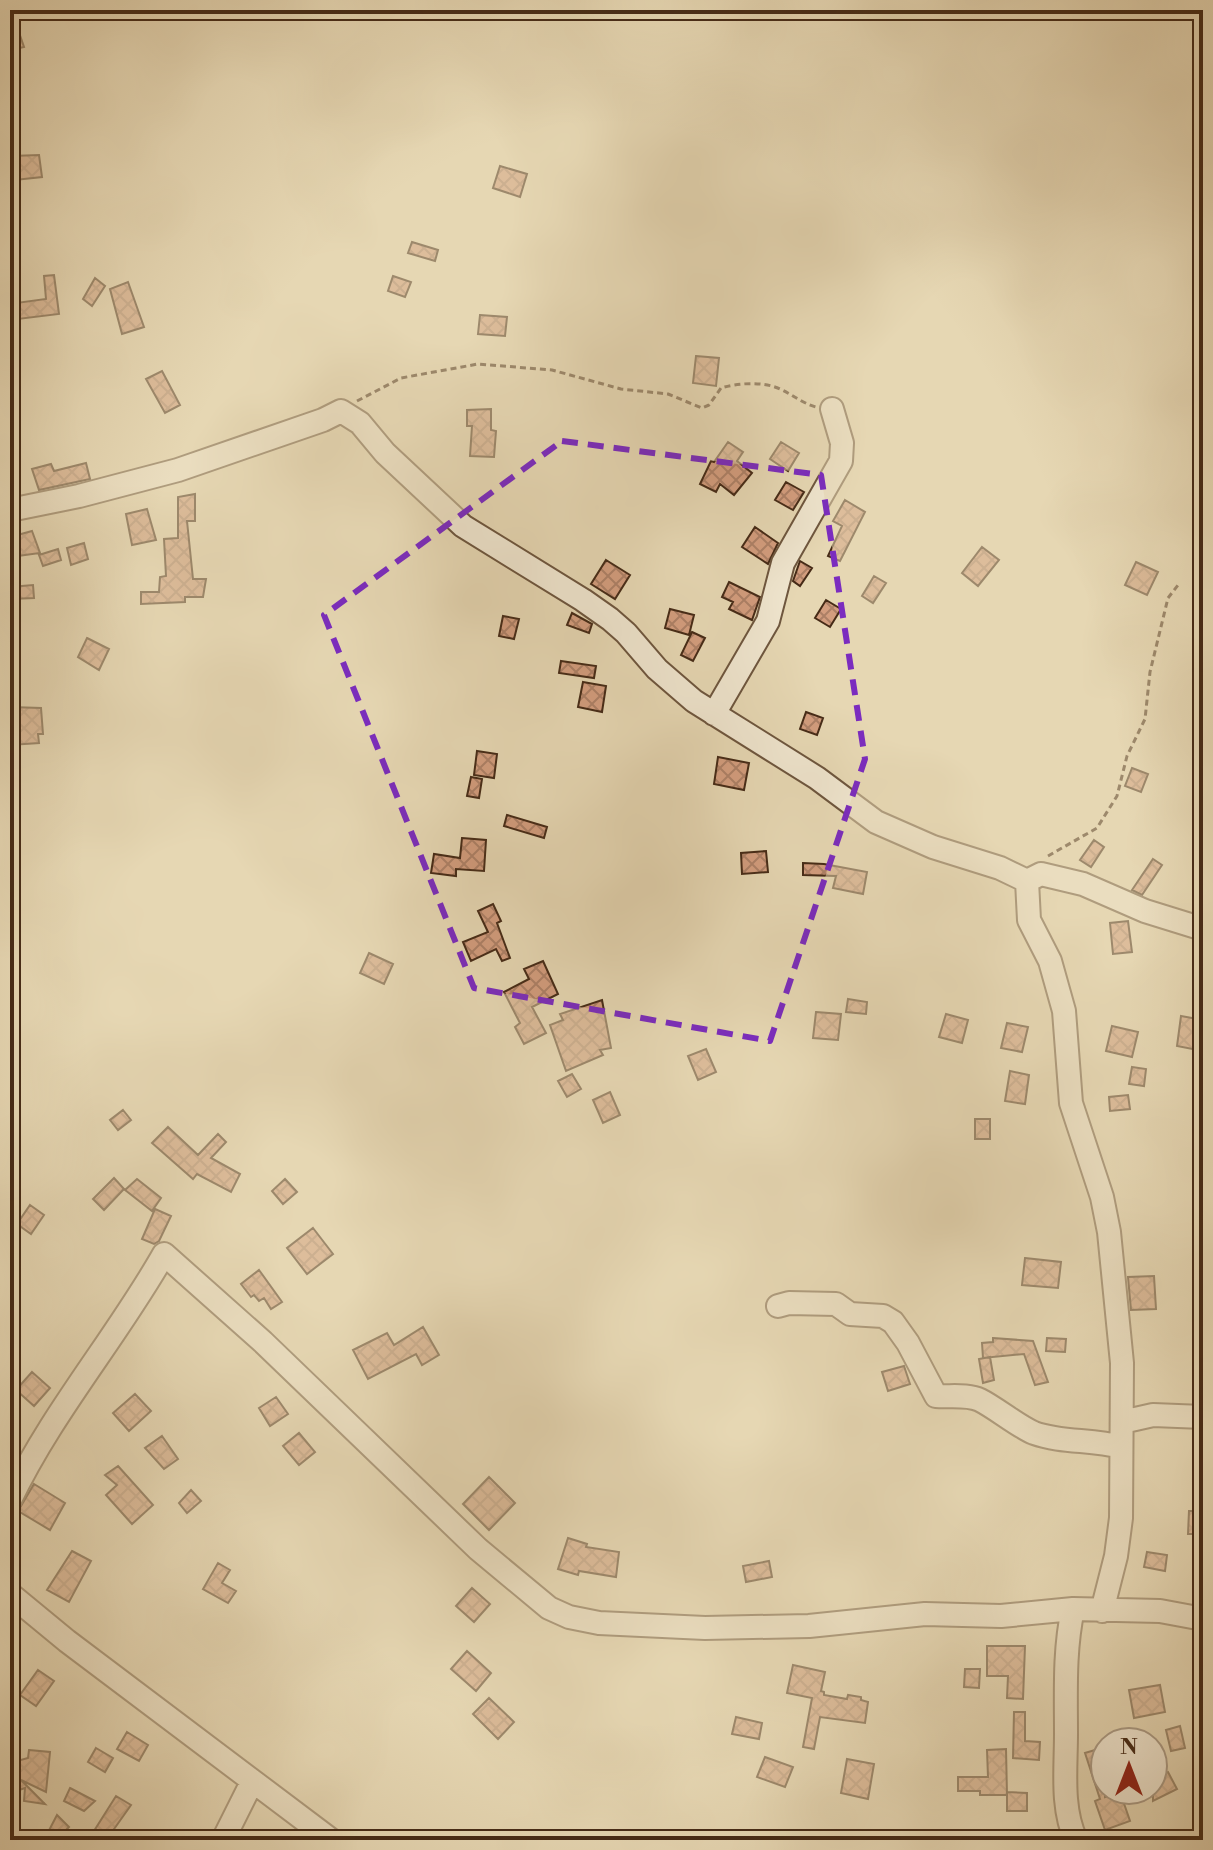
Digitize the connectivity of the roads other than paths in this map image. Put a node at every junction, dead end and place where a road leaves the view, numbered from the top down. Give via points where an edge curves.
1 (832, 409) road end
2 (10, 510) edge
3 (714, 714) junction
4 (1034, 877) junction
5 (1203, 929) edge
6 (778, 1306) dead end
7 (1203, 1417) edge
8 (1122, 1422) junction
9 (1121, 1447) junction
10 (10, 1500) edge
11 (10, 1594) edge
12 (1073, 1609) junction
13 (1102, 1611) junction
14 (1203, 1619) edge
15 (252, 1782) junction
16 (223, 1840) edge
17 (331, 1840) edge
18 (1076, 1840) edge

1 - 3 street via 842,443 841,461 783,563 768,621
2 - 3 street via 178,470 341,411 360,423 463,526 610,619 657,669
3 - 4 street via 876,822 933,847
4 - 5 street via 1083,884
4 - 8 street via 1029,920 1050,961 1064,1011 1071,1103 1109,1232 1122,1363
6 - 9 street via 836,1304 850,1314 883,1316 908,1343 936,1396 977,1398 1045,1436
7 - 8 street via 1153,1415
8 - 9 street
9 - 13 street via 1121,1518
10 - 12 street via 164,1254 478,1549 549,1608 569,1617 705,1628
11 - 15 street
12 - 13 street
12 - 18 street via 1066,1641 1066,1790
13 - 14 street via 1160,1611
15 - 16 street
15 - 17 street

